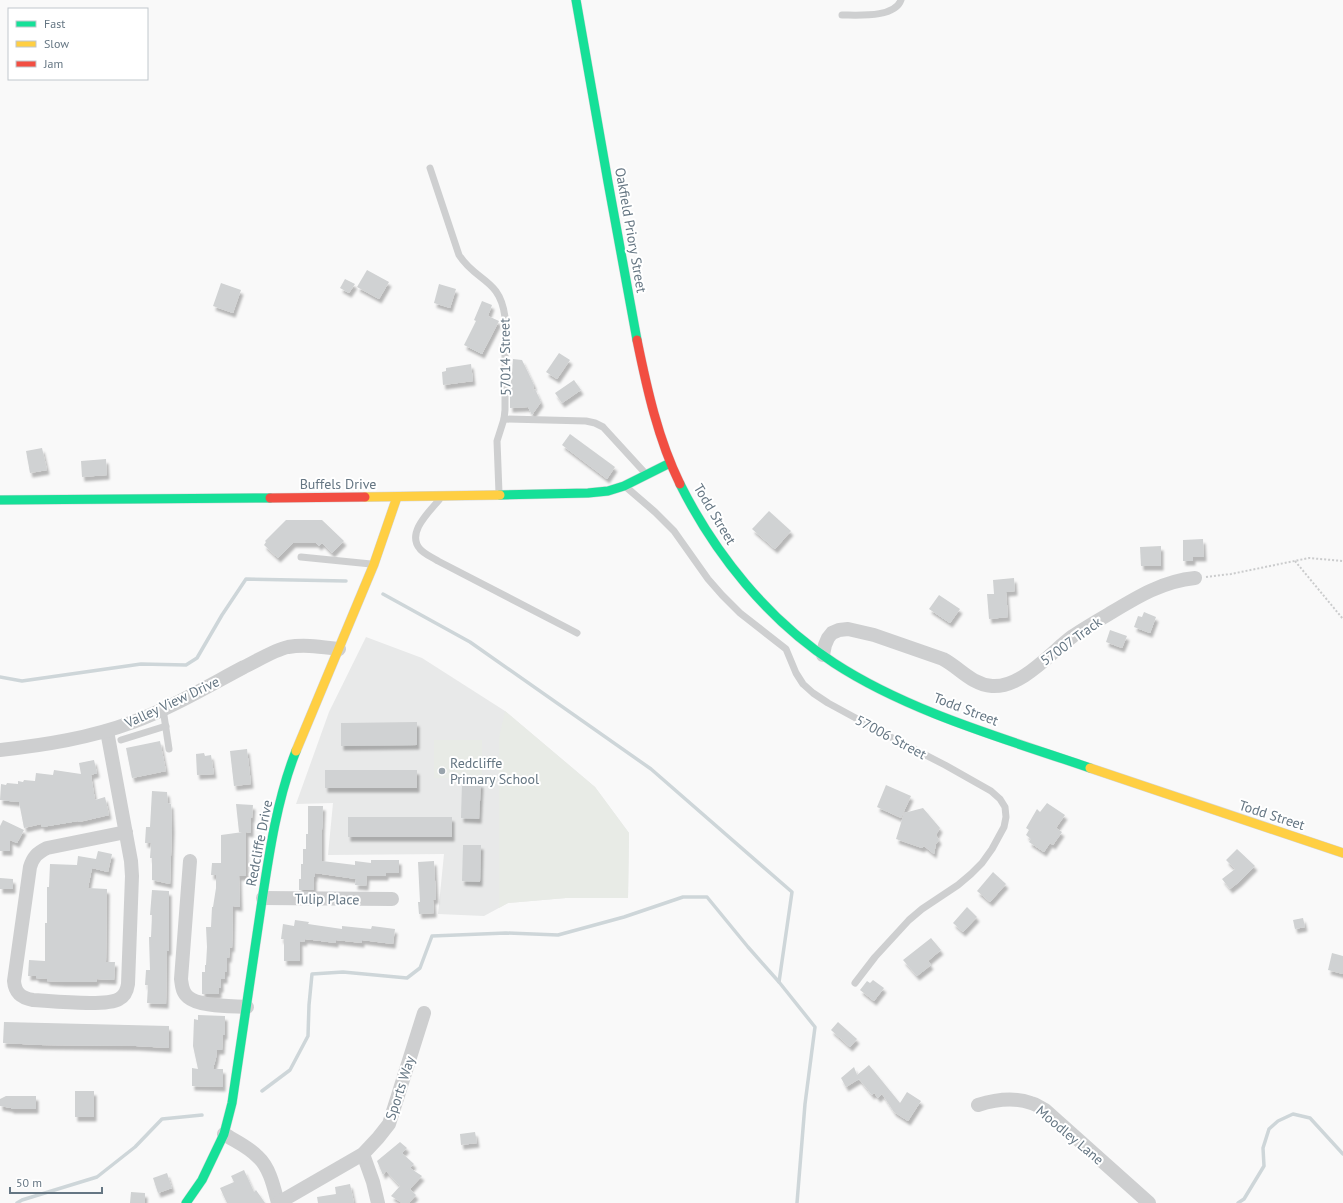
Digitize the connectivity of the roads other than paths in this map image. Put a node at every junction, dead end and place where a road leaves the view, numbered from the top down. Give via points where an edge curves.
1 (576, 0) edge
2 (901, 0) edge
3 (842, 14) dead end
4 (430, 168) dead end
5 (504, 419) junction
6 (670, 463) junction
7 (647, 474) junction
8 (624, 486) junction
9 (441, 496) junction
10 (499, 496) junction
11 (397, 497) junction
12 (0, 500) edge
13 (301, 557) dead end
14 (374, 564) junction
15 (1195, 578) road end
16 (577, 633) dead end
17 (339, 649) junction
18 (823, 655) junction
19 (163, 709) junction
20 (166, 726) junction
21 (107, 731) junction
22 (121, 740) dead end
23 (169, 749) dead end
24 (0, 750) edge
25 (126, 832) junction
26 (1343, 853) edge
27 (190, 861) dead end
28 (263, 898) junction
29 (392, 899) dead end
30 (855, 983) dead end
31 (247, 1007) junction
32 (424, 1013) dead end
33 (978, 1105) dead end
34 (224, 1134) junction
35 (363, 1154) junction
36 (186, 1203) edge
37 (278, 1203) edge
38 (378, 1203) edge
39 (1148, 1203) edge

1 - 6 street, Oakfield Priory Street via 646,383 655,421
2 - 3 lane via 892,10 879,14
4 - 5 lane, 57014 Street via 459,255 492,286 504,307
5 - 7 lane via 595,423 603,428
5 - 10 lane, 57014 Street via 497,441
6 - 7 street, Buffels Drive
6 - 18 street, Todd Street via 689,503 736,573 766,608
7 - 8 street, Buffels Drive
8 - 10 street, Buffels Drive via 588,493
8 - 30 lane, 57006 Street via 674,531 722,595 740,613 786,649 796,673 813,693 991,791 1005,807 1004,827 982,863 958,885 909,920
9 - 10 street, Buffels Drive
9 - 11 street, Buffels Drive
9 - 16 lane via 419,525 416,543 420,550
11 - 12 street, Buffels Drive
11 - 14 street, Redcliffe Drive
13 - 14 lane
14 - 17 street, Redcliffe Drive
15 - 18 street, 57007 Track via 1168,583 1131,600 1073,636 1018,680 1007,684 981,684 943,659 874,635 848,629 832,633 824,645
17 - 19 street, Valley View Drive via 287,647
17 - 28 street, Redcliffe Drive via 291,764 268,857
18 - 26 street, Todd Street via 852,674 942,716 1122,780
19 - 20 lane
19 - 21 street, Valley View Drive
20 - 22 lane
20 - 23 lane
21 - 24 street, Valley View Drive via 45,745
21 - 25 street
25 - 25 street via 132,876 126,993 120,999 101,1003 24,998 15,989 14,981 33,858 47,848
27 - 31 street via 182,990 196,1002
28 - 29 street, Tulip Place
28 - 31 street, Redcliffe Drive
31 - 34 street, Redcliffe Drive via 232,1103
32 - 35 street, Sports Way via 389,1124
33 - 39 street, Moodley Lane via 994,1100 1015,1100 1031,1102 1045,1110
34 - 36 street, Redcliffe Drive via 202,1180
34 - 37 street via 259,1157 268,1172
35 - 37 street, Sports Way
35 - 38 street

